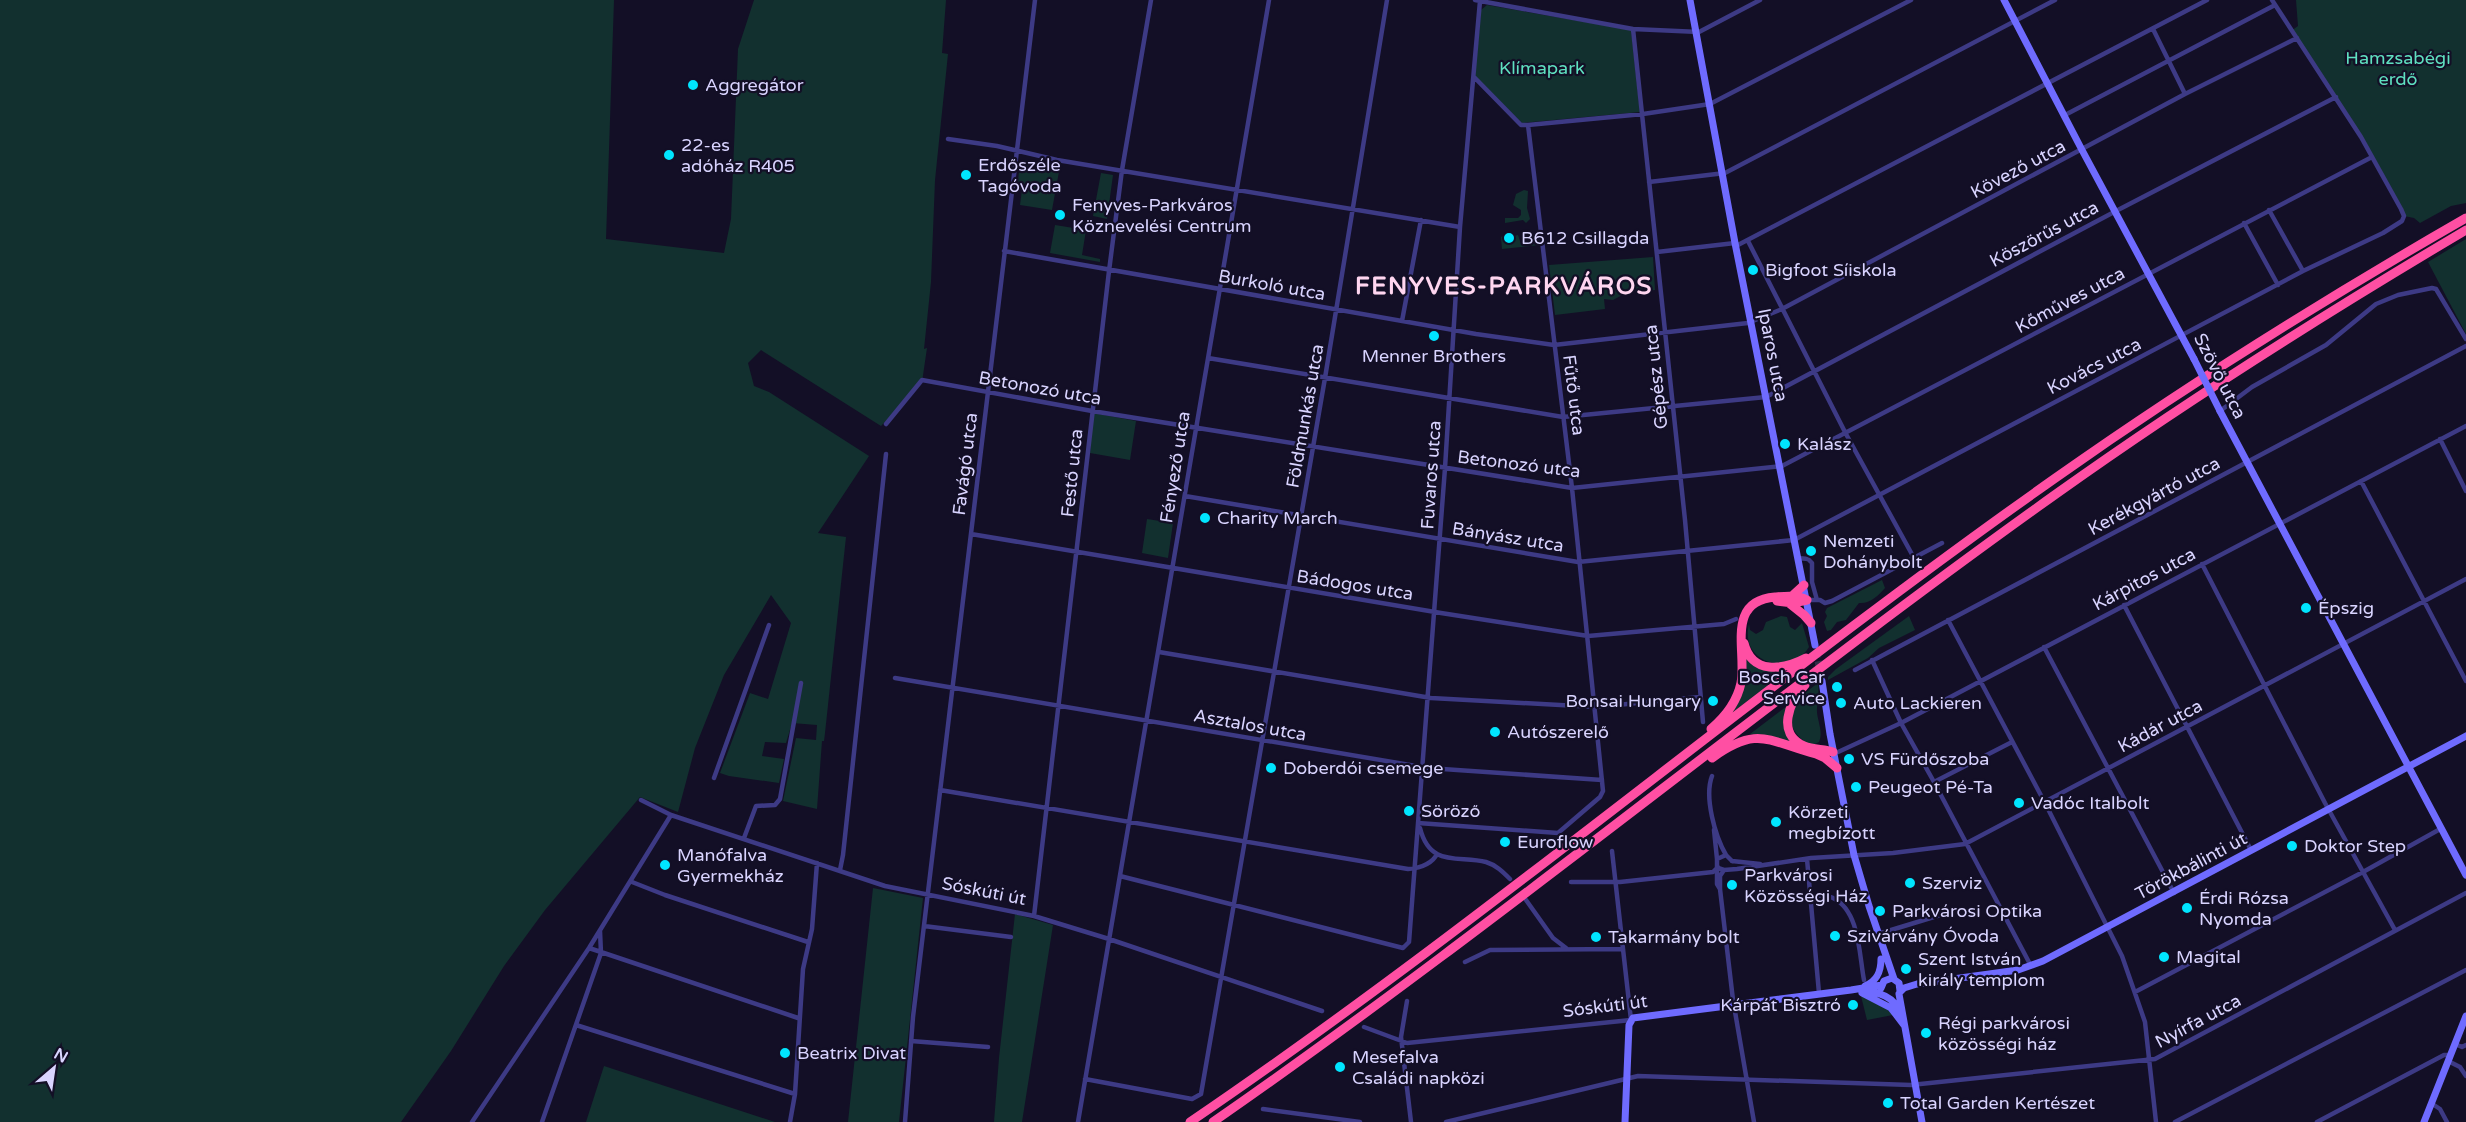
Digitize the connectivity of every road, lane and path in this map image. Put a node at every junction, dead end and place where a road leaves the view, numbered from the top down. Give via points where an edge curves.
1 (1035, 0) edge
2 (1151, 0) edge
3 (1269, 0) edge
4 (1387, 0) edge
5 (1690, 0) edge
6 (1760, 0) edge
7 (1911, 0) edge
8 (2004, 0) edge
9 (2055, 0) edge
10 (2207, 0) edge
11 (1478, 1) edge
12 (2273, 2) edge
13 (2016, 21) junction
14 (1633, 28) junction
15 (2153, 29) junction
16 (1696, 32) junction
17 (2297, 38) junction
18 (2170, 61) junction
19 (1474, 77) junction
20 (2049, 83) junction
21 (2185, 94) junction
22 (2336, 97) junction
23 (1710, 104) junction
24 (1643, 114) junction
25 (2065, 115) junction
26 (1528, 125) junction
27 (948, 139) dead end
28 (2082, 150) junction
29 (1017, 152) junction
30 (2372, 157) junction
31 (1122, 170) junction
32 (1722, 174) junction
33 (1649, 182) junction
34 (1237, 189) junction
35 (1353, 210) junction
36 (2269, 210) junction
37 (2116, 211) junction
38 (2466, 218) edge
39 (1421, 220) junction
40 (2244, 223) junction
41 (1460, 227) junction
42 (2466, 230) edge
43 (1748, 242) junction
44 (1736, 245) junction
45 (1004, 251) junction
46 (1657, 252) junction
47 (1109, 271) junction
48 (2303, 271) junction
49 (2150, 273) junction
50 (2278, 285) junction
51 (1220, 289) junction
52 (1782, 309) junction
53 (1336, 310) junction
54 (1402, 321) junction
55 (1751, 323) junction
56 (1454, 330) junction
57 (1664, 334) junction
58 (2183, 335) junction
59 (2466, 339) edge
60 (1554, 345) junction
61 (2466, 346) edge
62 (1208, 358) junction
63 (1815, 371) junction
64 (1325, 378) junction
65 (987, 392) junction
66 (1766, 397) junction
67 (1450, 399) junction
68 (1672, 405) junction
69 (1092, 411) junction
70 (2220, 411) junction
71 (1563, 417) junction
72 (886, 424) dead end
73 (2466, 426) edge
74 (1195, 428) junction
75 (1846, 434) junction
76 (2439, 439) junction
77 (1314, 446) junction
78 (886, 454) dead end
79 (2247, 461) junction
80 (1780, 466) junction
81 (1445, 468) junction
82 (1680, 477) junction
83 (2361, 481) junction
84 (1572, 488) junction
85 (2466, 491) edge
86 (1880, 495) junction
87 (1185, 496) junction
88 (1300, 515) junction
89 (2280, 523) junction
90 (971, 534) junction
91 (1439, 540) junction
92 (1794, 540) junction
93 (1942, 543) dead end
94 (1076, 551) junction
95 (1688, 551) junction
96 (1798, 558) junction
97 (1914, 558) junction
98 (1578, 562) junction
99 (2202, 564) junction
100 (1172, 568) junction
101 (2466, 579) edge
102 (1803, 585) junction
103 (1288, 588) junction
104 (1789, 599) junction
105 (1812, 600) junction
106 (2424, 601) junction
107 (2124, 605) junction
108 (1434, 612) junction
109 (1736, 619) dead end
110 (1948, 620) junction
111 (1810, 623) junction
112 (770, 625) dead end
113 (1695, 627) junction
114 (1588, 636) junction
115 (1834, 642) junction
116 (2343, 643) junction
117 (1815, 645) tunnel mouth
118 (2044, 647) junction
119 (1159, 652) junction
120 (1872, 660) junction
121 (1823, 666) junction
122 (1855, 670) dead end
123 (1274, 672) junction
124 (895, 678) dead end
125 (1822, 681) tunnel mouth
126 (1980, 681) junction
127 (2466, 681) edge
128 (801, 684) dead end
129 (2266, 686) junction
130 (953, 687) junction
131 (1700, 697) junction
132 (1428, 698) junction
133 (1058, 706) junction
134 (1596, 707) junction
135 (1147, 720) junction
136 (1703, 722) dead end
137 (1901, 723) junction
138 (2187, 725) junction
139 (2466, 736) edge
140 (1831, 740) junction
141 (1263, 741) junction
142 (2012, 742) junction
143 (1818, 752) junction
144 (1833, 752) junction
145 (1674, 763) junction
146 (1424, 767) junction
147 (2408, 767) junction
148 (1837, 768) junction
149 (2108, 769) junction
150 (1686, 771) junction
151 (1712, 776) dead end
152 (714, 778) dead end
153 (1602, 780) junction
154 (1934, 782) junction
155 (940, 790) junction
156 (640, 800) dead end
157 (2045, 803) junction
158 (1045, 807) junction
159 (2329, 810) junction
160 (671, 815) junction
161 (1129, 822) junction
162 (1419, 823) junction
163 (1714, 828) junction
164 (2442, 828) junction
165 (744, 838) junction
166 (1245, 841) junction
167 (1965, 844) junction
168 (2251, 850) junction
169 (1612, 851) dead end
170 (1437, 854) junction
171 (1726, 855) junction
172 (1854, 855) junction
173 (1717, 858) junction
174 (1807, 859) junction
175 (1732, 861) junction
176 (817, 863) junction
177 (1765, 865) junction
178 (1416, 868) junction
179 (1718, 868) junction
180 (840, 870) junction
181 (1726, 870) junction
182 (2363, 872) junction
183 (2466, 875) edge
184 (1120, 876) junction
185 (1510, 879) dead end
186 (632, 882) junction
187 (1571, 882) dead end
188 (1615, 883) junction
189 (1720, 889) junction
190 (2174, 893) junction
191 (2466, 893) edge
192 (928, 895) junction
193 (1809, 897) junction
194 (1526, 900) dead end
195 (1235, 905) junction
196 (1947, 913) dead end
197 (1034, 915) junction
198 (924, 926) junction
199 (2108, 927) junction
200 (2395, 930) junction
201 (600, 931) junction
202 (1878, 934) junction
203 (1011, 937) dead end
204 (1109, 939) junction
205 (808, 942) junction
206 (589, 948) junction
207 (1567, 948) junction
208 (1622, 949) junction
209 (601, 953) junction
210 (1881, 959) junction
211 (1465, 962) dead end
212 (2031, 966) junction
213 (2466, 970) edge
214 (1222, 978) junction
215 (1864, 981) dead end
216 (1896, 981) junction
217 (1883, 983) junction
218 (1917, 984) junction
219 (1851, 990) junction
220 (2135, 992) junction
221 (1819, 993) junction
222 (1899, 993) junction
223 (1885, 995) junction
224 (1407, 1001) dead end
225 (1734, 1006) junction
226 (1322, 1011) dead end
227 (2466, 1016) edge
228 (798, 1018) junction
229 (1631, 1020) junction
230 (576, 1025) junction
231 (1904, 1025) junction
232 (1364, 1027) dead end
233 (911, 1041) junction
234 (1402, 1042) junction
235 (2454, 1044) junction
236 (2466, 1045) edge
237 (988, 1047) dead end
238 (2448, 1058) junction
239 (2150, 1060) junction
240 (2466, 1076) edge
241 (1626, 1077) junction
242 (1085, 1079) junction
243 (1747, 1081) junction
244 (1916, 1085) junction
245 (795, 1094) junction
246 (2431, 1103) junction
247 (1263, 1109) dead end
248 (472, 1122) edge
249 (542, 1122) edge
250 (790, 1122) edge
251 (904, 1122) edge
252 (1078, 1122) edge
253 (1190, 1122) edge
254 (1214, 1122) edge
255 (1360, 1122) edge
256 (1411, 1122) edge
257 (1446, 1122) edge
258 (1625, 1122) edge
259 (1754, 1122) edge
260 (1922, 1122) edge
261 (2156, 1122) edge
262 (2175, 1122) edge
263 (2317, 1122) edge
264 (2424, 1122) edge
265 (2447, 1122) edge

1 - 29 street, Favágó utca
2 - 31 street, Festő utca
3 - 34 street, Fényező utca
4 - 35 street, Földmunkás utca
5 - 16 street, Iparos utca
6 - 16 street
7 - 23 street
8 - 13 street, Szövő utca
9 - 13 street
10 - 15 street
11 - 14 street
11 - 19 street, Fuvaros utca
12 - 17 street
12 - 18 street
13 - 20 street, Szövő utca
13 - 32 street
14 - 16 street
14 - 24 street, Gépész utca
15 - 18 street
15 - 20 street
16 - 23 street, Iparos utca
17 - 21 street, Kövező utca
17 - 22 street
18 - 21 street
18 - 25 street
19 - 26 street via 1521,125
19 - 41 street, Fuvaros utca
20 - 25 street, Szövő utca
20 - 43 street
21 - 28 street, Kövező utca
22 - 30 street
22 - 37 street, Köszörűs utca
23 - 24 street
23 - 32 street, Iparos utca
24 - 26 street
24 - 33 street, Gépész utca
25 - 28 street, Szövő utca
26 - 60 street, Fűtő utca
27 - 29 street
28 - 37 street, Szövő utca
28 - 52 street, Kövező utca
29 - 31 street
29 - 45 street, Favágó utca
30 - 36 street, Kőműves utca
30 - 48 street, Kovács utca via 2404,216 2400,224
31 - 34 street
31 - 47 street, Festő utca
32 - 33 street
32 - 44 street, Iparos utca
33 - 46 street, Gépész utca
34 - 35 street
34 - 51 street, Fényező utca
35 - 39 street
35 - 53 street, Földmunkás utca
36 - 40 street, Kőműves utca
36 - 48 street
37 - 49 street, Szövő utca
37 - 63 street, Köszörűs utca
38 - 115 highway via 2358,281 2136,422
39 - 41 street
39 - 54 street
40 - 49 street, Kőműves utca
40 - 50 street
41 - 56 street, Fuvaros utca
42 - 121 highway via 2349,300 2125,445
43 - 44 street
43 - 52 street
44 - 46 street
44 - 55 street, Iparos utca
45 - 47 street, Burkoló utca
45 - 65 street, Favágó utca
46 - 57 street, Gépész utca
47 - 51 street, Burkoló utca
47 - 69 street, Festő utca
48 - 50 street, Kovács utca
49 - 58 street, Szövő utca
49 - 75 street, Kőműves utca
50 - 58 street, Kovács utca
51 - 53 street, Burkoló utca
51 - 62 street, Fényező utca
52 - 55 street, Kövező utca
52 - 63 street
53 - 54 street, Burkoló utca
53 - 64 street, Földmunkás utca
54 - 56 street, Burkoló utca
55 - 57 street, Burkoló utca
55 - 66 street, Iparos utca
56 - 60 street, Burkoló utca
56 - 67 street, Fuvaros utca
57 - 60 street, Burkoló utca
57 - 68 street, Gépész utca
58 - 70 street, Szövő utca, bridge
58 - 86 street, Kovács utca
59 - 70 street via 2436,289 2398,295 2376,304 2325,345 2252,387
60 - 71 street, Fűtő utca
61 - 79 street, Kerékgyártó utca
62 - 64 street
62 - 74 street, Fényező utca
63 - 66 street, Köszörűs utca
63 - 75 street
64 - 67 street
64 - 77 street, Földmunkás utca
65 - 69 street, Betonozó utca
65 - 72 street, Betonozó utca via 922,380
65 - 90 street, Favágó utca
66 - 68 street
66 - 80 street, Iparos utca
67 - 71 street
67 - 81 street, Fuvaros utca
68 - 71 street
68 - 82 street, Gépész utca
69 - 74 street, Betonozó utca
69 - 94 street, Festő utca
70 - 79 street, Szövő utca
71 - 84 street, Fűtő utca
73 - 76 street, Kárpitos utca
74 - 77 street, Betonozó utca
74 - 87 street, Fényező utca
75 - 80 street, Kőműves utca
75 - 86 street
76 - 83 street, Kárpitos utca
76 - 85 street
77 - 81 street, Betonozó utca
77 - 88 street, Földmunkás utca
78 - 180 street
79 - 89 street, Szövő utca
79 - 110 street, Kerékgyártó utca
80 - 82 street, Betonozó utca
80 - 92 street, Iparos utca
81 - 84 street, Betonozó utca
81 - 91 street, Fuvaros utca
82 - 84 street, Betonozó utca
82 - 95 street, Gépész utca
83 - 89 street, Kárpitos utca
83 - 106 street
84 - 98 street, Fűtő utca
86 - 92 street, Kovács utca
86 - 97 street
87 - 88 street, Bányász utca
87 - 100 street, Fényező utca
88 - 91 street, Bányász utca
88 - 103 street, Földmunkás utca
89 - 99 street, Kárpitos utca
89 - 116 street, Szövő utca
90 - 94 street, Bádogos utca
90 - 130 street, Favágó utca
91 - 98 street, Bányász utca
91 - 108 street, Fuvaros utca
92 - 95 street, Bányász utca
92 - 96 street, Iparos utca
93 - 97 street
94 - 100 street, Bádogos utca
94 - 133 street, Festő utca
95 - 98 street, Bányász utca
95 - 113 street, Gépész utca
96 - 102 street, Iparos utca
96 - 105 street via 1812,563
97 - 105 street via 1832,601
98 - 114 street, Fűtő utca
99 - 107 street, Kárpitos utca
99 - 129 street
100 - 103 street, Bádogos utca
100 - 119 street, Fényező utca
101 - 106 street, Kádár utca
102 - 104 highway
102 - 105 street, Iparos utca
103 - 108 street, Bádogos utca
103 - 123 street, Földmunkás utca
104 - 105 highway via 1797,603
104 - 111 highway
104 - 115 highway via 1763,604 1748,618 1744,641 1756,662 1769,668 1784,668
104 - 145 highway via 1762,599 1749,610 1741,627 1742,674 1738,693 1716,725
105 - 111 street, Iparos utca
106 - 116 street, Kádár utca
106 - 127 street
107 - 118 street, Kárpitos utca
107 - 138 street
108 - 114 street, Bádogos utca
108 - 132 street, Fuvaros utca
109 - 113 street, Bádogos utca
110 - 120 street, Kerékgyártó utca
110 - 126 street
111 - 117 street, Iparos utca
112 - 152 street
113 - 114 street, Bádogos utca
113 - 131 street, Gépész utca
114 - 134 street, Fűtő utca
115 - 145 highway
116 - 129 street, Kádár utca
116 - 147 street, Szövő utca
118 - 126 street, Kárpitos utca
118 - 149 street
119 - 123 street
119 - 135 street, Fényező utca
120 - 122 street, Kerékgyártó utca
120 - 137 street
121 - 143 highway via 1799,692 1788,717 1795,740
121 - 150 highway
123 - 132 street
123 - 141 street, Földmunkás utca
124 - 130 street, Asztalos utca
125 - 140 street
126 - 137 street, Kárpitos utca
126 - 142 street
128 - 165 street via 780,799 776,805 756,806
129 - 138 street, Kádár utca
129 - 159 street
130 - 133 street, Asztalos utca
130 - 155 street, Favágó utca
131 - 134 street
131 - 136 street, Gépész utca
132 - 134 street
132 - 146 street, Fuvaros utca
133 - 135 street, Asztalos utca
133 - 158 street, Festő utca
134 - 153 street, Fűtő utca
135 - 141 street, Asztalos utca
135 - 161 street, Fényező utca
137 - 144 street, Kárpitos utca
137 - 154 street
138 - 149 street, Kádár utca
138 - 168 street
139 - 147 street, Törökbálinti út
140 - 143 highway
140 - 144 street
141 - 146 street, Asztalos utca
141 - 166 street, Földmunkás utca
142 - 154 street
142 - 157 street
143 - 144 highway
143 - 148 highway
143 - 150 highway via 1750,737
144 - 148 street
145 - 253 highway via 1371,994
146 - 153 street, Asztalos utca
146 - 162 street, Fuvaros utca
147 - 159 street, Törökbálinti út
147 - 164 street, Szövő utca
148 - 172 street
149 - 157 street, Kádár utca
149 - 190 street
150 - 254 highway via 1343,1031
151 - 163 street via 1709,784
153 - 162 street via 1602,794 1560,832
154 - 167 street
155 - 158 street
155 - 192 street, Favágó utca
156 - 160 street, Sóskúti út
157 - 167 street, Kádár utca
157 - 199 street
158 - 161 street
158 - 197 street, Festő utca
159 - 168 street, Törökbálinti út
159 - 182 street
160 - 165 street, Sóskúti út
160 - 186 street
161 - 166 street
161 - 184 street, Fényező utca
162 - 170 street via 1425,841
162 - 178 street, Fuvaros utca
163 - 171 street
163 - 173 street
164 - 182 street
164 - 183 street, Szövő utca
165 - 176 street, Sóskúti út
166 - 178 street
166 - 195 street, Földmunkás utca
167 - 172 street, Kádár utca
167 - 212 street
168 - 190 street, Törökbálinti út
169 - 188 street
170 - 178 street
170 - 185 street via 1489,863
171 - 173 street
171 - 175 street
172 - 174 street, Kádár utca
172 - 202 street
173 - 179 street
174 - 177 street, Kádár utca
174 - 193 street
175 - 177 street
175 - 181 street
176 - 180 street, Sóskúti út
176 - 205 street
177 - 181 street
178 - 195 street, Fuvaros utca via 1409,942 1402,948
179 - 181 street
179 - 188 street via 1713,872
179 - 189 street
180 - 192 street, Sóskúti út via 885,886
181 - 189 street via 1720,876
182 - 200 street
182 - 220 street
184 - 195 street
184 - 204 street, Fényező utca
186 - 201 street
186 - 205 street
187 - 188 street
188 - 208 street
189 - 225 street
190 - 199 street, Törökbálinti út
191 - 200 street, Nyírfa utca
192 - 197 street, Sóskúti út
192 - 198 street, Favágó utca
193 - 215 street via 1833,898 1846,909 1854,924
193 - 221 street
194 - 207 street via 1553,938
195 - 214 street, Földmunkás utca
196 - 202 street
197 - 204 street, Sóskúti út
198 - 203 street
198 - 233 street, Favágó utca
199 - 212 street, Törökbálinti út
199 - 220 street
200 - 239 street, Nyírfa utca
201 - 206 street
201 - 209 street
202 - 210 street
202 - 216 street
204 - 214 street, Sóskúti út
204 - 242 street, Fényező utca
205 - 228 street
206 - 209 street
206 - 248 street
207 - 208 street
207 - 211 street via 1490,950
208 - 229 street
209 - 228 street
209 - 230 street
210 - 217 street
210 - 219 street via 1881,971 1875,979
212 - 218 street, Törökbálinti út
213 - 262 street
214 - 226 street, Sóskúti út
214 - 242 street, Földmunkás utca via 1201,1094 1192,1099
216 - 217 street, Törökbálinti út
216 - 218 street, Törökbálinti út
216 - 222 street
217 - 219 street, Sóskúti út
217 - 223 street
218 - 222 street, Törökbálinti út
219 - 221 street, Sóskúti út
219 - 223 street, Sóskúti út
219 - 231 street via 1887,1005
220 - 239 street via 2145,1022
221 - 225 street, Sóskúti út
222 - 223 street, Törökbálinti út
222 - 231 street
223 - 231 street via 1898,1008
224 - 234 street
225 - 229 street, Sóskúti út
225 - 243 street
227 - 235 street
228 - 245 street
229 - 234 street, Sóskúti út
229 - 241 street
230 - 245 street
230 - 249 street
231 - 244 street
232 - 234 street, Sóskúti út
233 - 237 street
233 - 251 street, Favágó utca
234 - 256 street
235 - 236 street
235 - 238 street
238 - 240 street
238 - 246 street
238 - 263 street via 2444,1055
239 - 244 street, Nyírfa utca
239 - 261 street
241 - 243 street, Nyírfa utca
241 - 257 street, Nyírfa utca
241 - 258 street
242 - 252 street, Fényező utca
243 - 244 street, Nyírfa utca
243 - 259 street
244 - 260 street
245 - 250 street
246 - 264 street
246 - 265 street via 2440,1109
247 - 255 street

